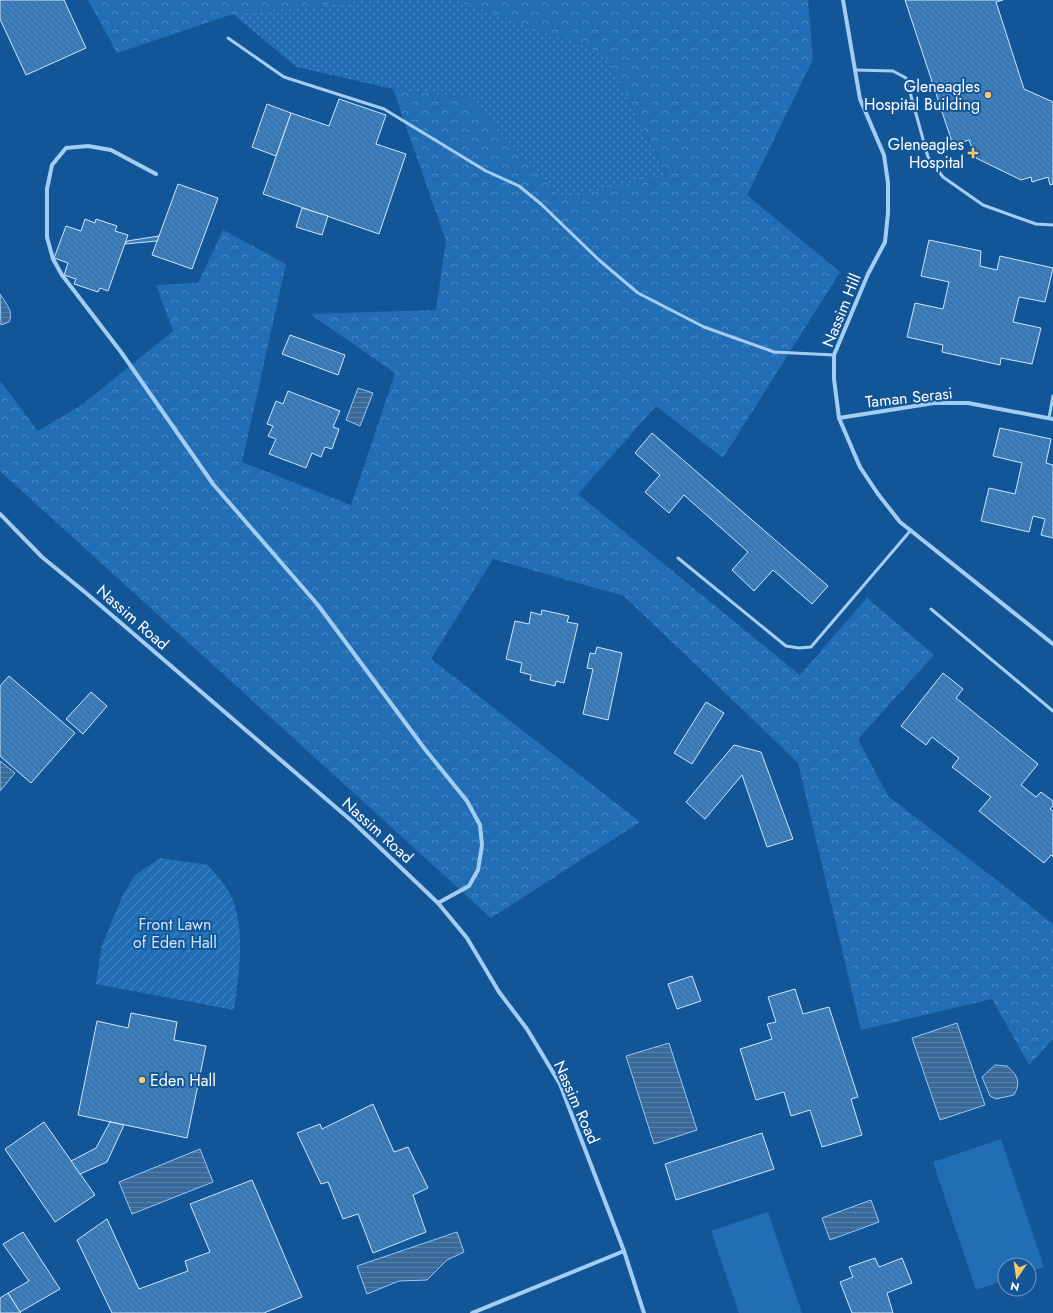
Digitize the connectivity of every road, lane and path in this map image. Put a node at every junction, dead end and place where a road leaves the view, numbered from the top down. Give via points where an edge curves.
1 (843, 0) edge
2 (228, 38) dead end
3 (856, 70) junction
4 (156, 174) dead end
5 (1053, 225) edge
6 (834, 355) junction
7 (1053, 396) edge
8 (839, 418) junction
9 (1051, 418) edge
10 (0, 514) edge
11 (911, 530) junction
12 (678, 558) dead end
13 (931, 609) dead end
14 (1053, 644) edge
15 (1053, 711) edge
16 (438, 903) junction
17 (624, 1251) junction
18 (472, 1313) edge
19 (644, 1313) edge

1 - 3 street, Nassim Hill
2 - 6 lane via 284,77 384,109 486,171 519,186 599,260 638,292 697,324 774,352
3 - 5 lane via 893,71 906,78 928,156 943,177 983,205 1036,224
3 - 6 street, Nassim Hill via 860,99 884,155 888,183 888,213 885,242 868,274
4 - 16 street via 111,150 88,146 66,148 52,165 47,189 47,237 53,259 213,484 318,605 424,748 467,801 480,826 482,845 478,870 469,886
6 - 8 street, Nassim Hill
7 - 9 lane
8 - 9 street, Taman Serasi via 927,404 968,403
8 - 11 street, Nassim Hill via 860,467 882,500 900,522
10 - 16 street, Nassim Road via 42,557 352,822
11 - 12 lane via 811,647 786,646
11 - 14 street, Nassim Hill
13 - 15 lane
16 - 17 street, Nassim Road via 467,938 499,992 528,1029 560,1084
17 - 18 street
17 - 19 street, Nassim Road

